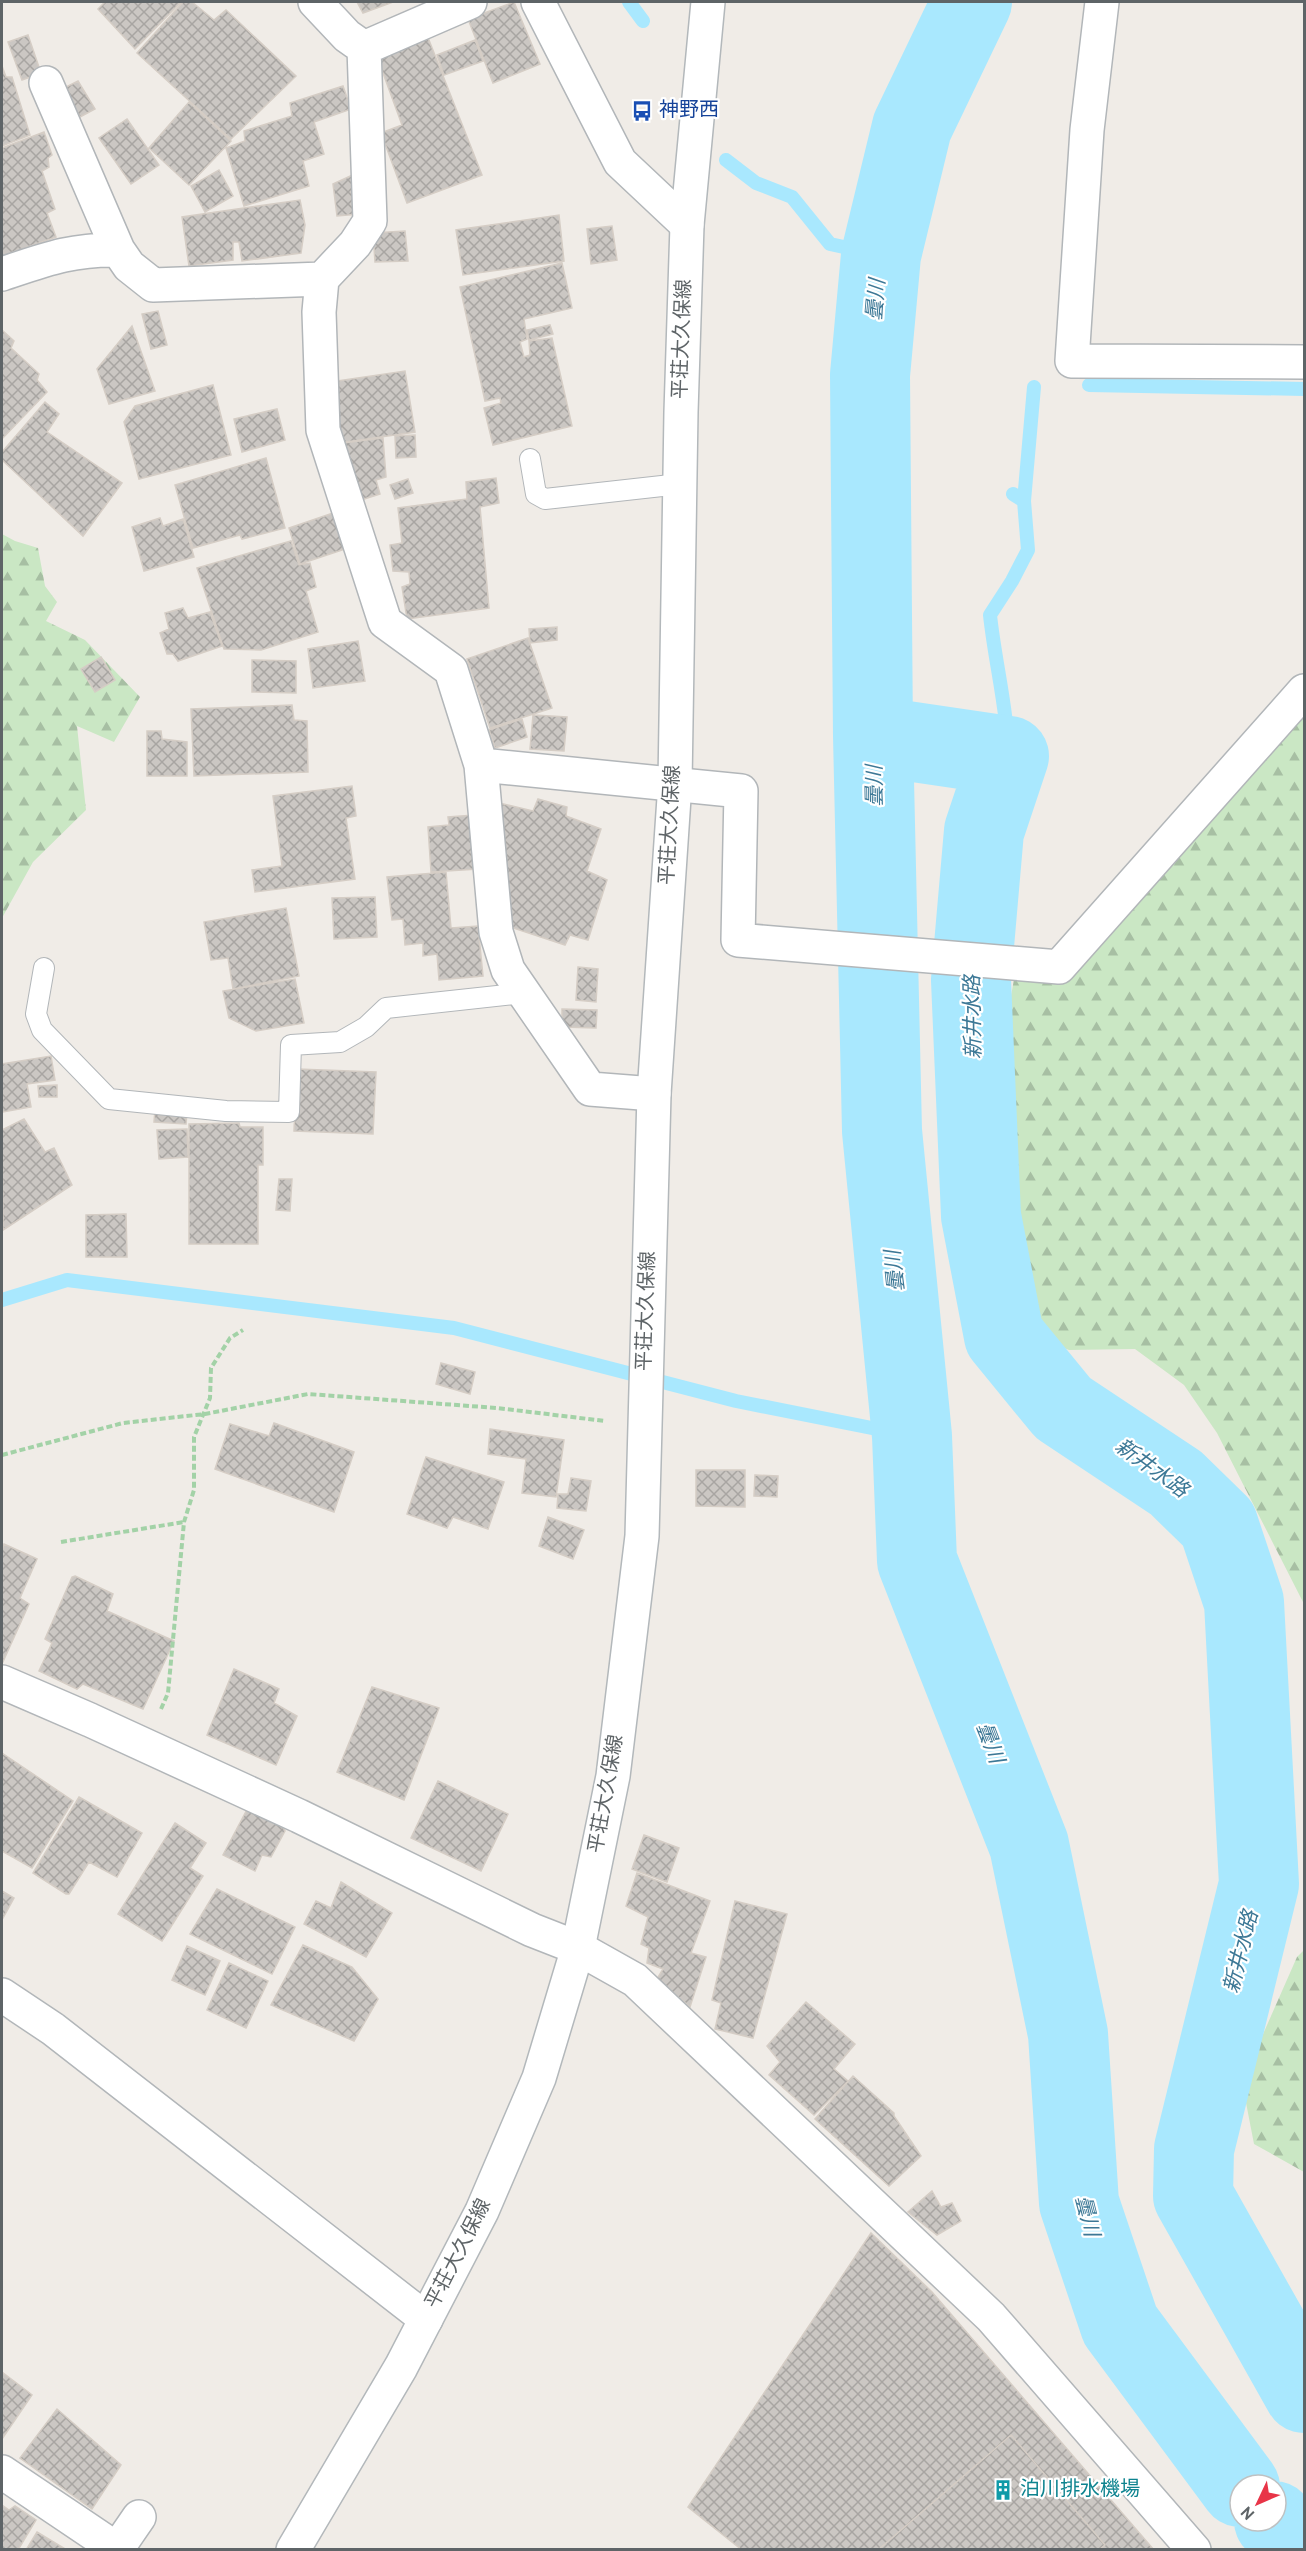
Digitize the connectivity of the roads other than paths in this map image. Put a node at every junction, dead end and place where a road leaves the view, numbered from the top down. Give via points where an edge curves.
1 (315, 2) edge
2 (470, 2) edge
3 (538, 2) edge
4 (708, 2) edge
5 (1102, 2) edge
6 (364, 48) junction
7 (46, 83) dead end
8 (687, 225) junction
9 (118, 250) junction
10 (2, 274) edge
11 (322, 279) junction
12 (1305, 362) edge
13 (530, 459) dead end
14 (680, 484) junction
15 (1305, 691) edge
16 (482, 765) junction
17 (675, 783) junction
18 (44, 968) dead end
19 (524, 993) junction
20 (654, 1094) junction
21 (2, 1682) edge
22 (578, 1948) junction
23 (2, 1995) edge
24 (426, 2319) junction
25 (2, 2472) edge
26 (139, 2517) dead end
27 (117, 2549) edge
28 (293, 2550) edge
29 (1194, 2550) edge

1 - 6 street
2 - 6 street
3 - 8 street via 620,162
4 - 8 street, 平荘大久保線
5 - 12 street via 1088,130 1072,361
6 - 11 street via 370,221 355,244
7 - 9 street
8 - 14 street, 平荘大久保線
9 - 10 street via 87,249
9 - 11 street via 129,266 153,285
11 - 16 street via 319,312 323,430 385,622 451,670
13 - 14 lane via 536,495 545,499
14 - 17 street, 平荘大久保線
15 - 17 street via 1059,967 738,940 741,792
16 - 17 street
16 - 19 street via 495,932 508,970
17 - 20 street, 平荘大久保線
18 - 19 lane via 36,1014 42,1030 109,1099 226,1111 289,1112 291,1045 340,1042 366,1027 386,1008
19 - 20 street via 590,1089
20 - 22 street, 平荘大久保線 via 642,1536 613,1776
21 - 22 street via 144,1744 532,1930
22 - 24 street, 平荘大久保線 via 538,2078 482,2211
22 - 29 street via 634,1980 991,2318
23 - 24 street via 53,2030
24 - 28 street, 平荘大久保線
25 - 27 street
26 - 27 street

